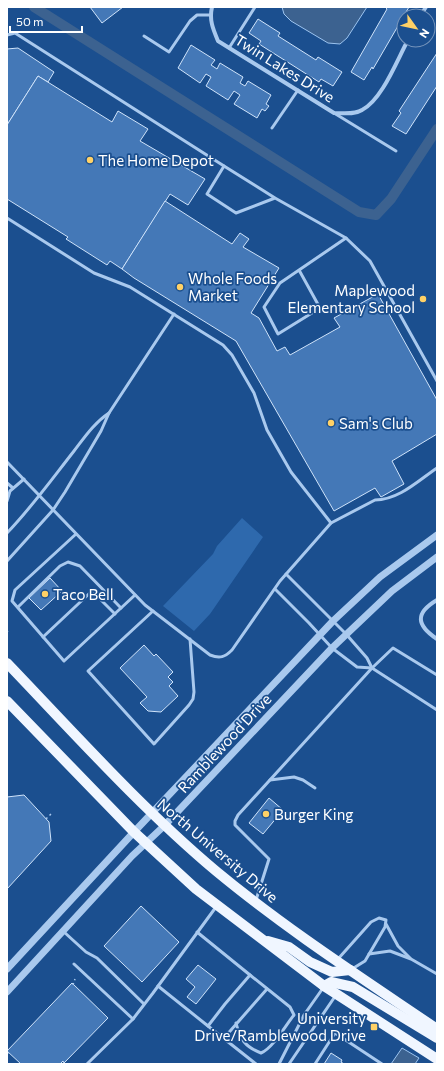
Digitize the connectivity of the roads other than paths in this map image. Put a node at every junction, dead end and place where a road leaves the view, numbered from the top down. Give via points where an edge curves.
1 (212, 7) edge
2 (255, 7) edge
3 (210, 15) junction
4 (7, 35) edge
5 (144, 36) dead end
6 (229, 48) junction
7 (404, 48) edge
8 (298, 90) junction
9 (334, 113) junction
10 (272, 128) dead end
11 (396, 152) dead end
12 (224, 166) junction
13 (275, 198) junction
14 (7, 218) edge
15 (346, 238) junction
16 (299, 270) junction
17 (174, 314) junction
18 (437, 381) edge
19 (109, 413) junction
20 (7, 462) edge
21 (437, 468) edge
22 (24, 479) junction
23 (7, 482) edge
24 (12, 488) junction
25 (40, 496) junction
26 (7, 501) edge
27 (53, 510) junction
28 (330, 523) junction
29 (7, 533) edge
30 (76, 534) junction
31 (437, 535) edge
32 (437, 557) edge
33 (7, 560) edge
34 (286, 574) junction
35 (275, 589) junction
36 (135, 595) junction
37 (437, 600) edge
38 (18, 607) junction
39 (121, 608) junction
40 (153, 611) junction
41 (115, 614) junction
42 (333, 621) junction
43 (346, 634) junction
44 (320, 635) junction
45 (43, 637) junction
46 (190, 639) junction
47 (437, 639) edge
48 (332, 648) junction
49 (7, 663) edge
50 (372, 668) junction
51 (437, 675) edge
52 (7, 701) edge
53 (437, 710) edge
54 (270, 780) junction
55 (315, 788) dead end
56 (152, 814) junction
57 (164, 826) junction
58 (134, 832) junction
59 (145, 843) junction
60 (255, 902) junction
61 (217, 906) junction
62 (386, 924) junction
63 (63, 932) junction
64 (197, 932) junction
65 (262, 939) junction
66 (369, 954) junction
67 (411, 959) junction
68 (336, 961) junction
69 (74, 964) dead end
70 (7, 969) edge
71 (350, 970) junction
72 (437, 974) edge
73 (250, 975) junction
74 (158, 986) junction
75 (324, 986) junction
76 (267, 989) junction
77 (7, 992) edge
78 (337, 994) junction
79 (144, 1004) junction
80 (132, 1019) junction
81 (236, 1023) junction
82 (208, 1026) junction
83 (437, 1029) edge
84 (224, 1038) junction
85 (437, 1038) edge
86 (437, 1059) edge
87 (88, 1064) edge
88 (256, 1064) edge
89 (279, 1064) edge
90 (289, 1064) edge
91 (315, 1064) edge
92 (382, 1064) edge

1 - 3 street, Twin Lakes Drive
2 - 6 lane
3 - 5 lane via 197,15 190,21 169,52
3 - 6 street, Twin Lakes Drive via 218,41
4 - 12 lane via 15,33
6 - 8 street, Twin Lakes Drive
7 - 9 street, Twin Lakes Drive via 379,95 371,104 361,111
8 - 9 street, Twin Lakes Drive
8 - 10 lane
9 - 11 lane
12 - 13 lane
12 - 13 lane via 207,194 236,213
13 - 15 lane
14 - 17 lane via 94,272 130,287
15 - 16 lane
15 - 18 lane via 370,261
16 - 16 lane via 280,283 264,308 278,334 320,308
17 - 19 lane
17 - 28 lane via 223,345 232,355 254,393 267,430 291,472
19 - 25 lane via 91,429
19 - 27 lane via 101,431
20 - 22 lane
21 - 28 lane via 398,494 384,500 375,500
22 - 24 lane
22 - 25 lane
23 - 24 lane
24 - 26 lane
25 - 27 lane
25 - 29 lane
27 - 30 lane
27 - 33 lane
28 - 34 lane
30 - 36 lane
30 - 38 lane via 16,590 12,601
31 - 42 street, Ramblewood Drive via 380,577
32 - 43 street, Ramblewood Drive via 392,591
34 - 35 lane
34 - 42 lane
35 - 44 lane
35 - 46 lane via 226,656 218,658 210,655
36 - 39 lane
36 - 40 lane
37 - 47 street via 427,606 421,615 421,625
38 - 39 lane via 60,566 68,562 80,566
38 - 45 lane
39 - 41 lane
40 - 46 lane
40 - 46 lane via 88,672 154,744 190,705 193,698
41 - 45 lane via 92,591
41 - 45 lane via 64,661
42 - 43 lane
42 - 44 street, Ramblewood Drive
43 - 48 street, Ramblewood Drive
43 - 50 lane via 367,658
44 - 48 lane
44 - 56 street, Ramblewood Drive
48 - 50 lane via 357,667
48 - 57 street, Ramblewood Drive
49 - 56 main road, North University Drive
50 - 51 lane via 393,648
50 - 53 lane
50 - 54 lane
52 - 58 main road
54 - 55 lane via 294,776
54 - 60 lane via 235,821 235,825 270,859
56 - 57 main road, North University Drive
56 - 58 street, Ramblewood Drive
57 - 59 street, Ramblewood Drive
57 - 60 main road, North University Drive
58 - 59 main road
58 - 70 street, Ramblewood Drive
59 - 61 main road
59 - 63 street, Ramblewood Drive
60 - 68 main road, North University Drive
61 - 64 lane
61 - 65 main road
62 - 66 lane
62 - 67 lane via 398,946
62 - 68 lane via 386,920 379,918 371,922
63 - 77 street, Ramblewood Drive
63 - 79 lane via 96,958
64 - 73 lane
64 - 74 lane
65 - 71 main road via 289,947 310,962 332,972
65 - 75 main road
66 - 67 lane via 390,951
66 - 71 lane via 365,962
67 - 72 lane
68 - 71 main road, North University Drive
69 - 80 lane
71 - 83 main road, North University Drive
73 - 76 lane
73 - 82 lane
74 - 79 lane
74 - 82 lane
75 - 78 main road
75 - 85 main road via 331,982 354,987
75 - 89 lane via 304,1015
76 - 81 lane
76 - 81 lane via 290,1006 294,1015 271,1046 261,1053 253,1050 242,1040
78 - 86 main road
78 - 90 lane
79 - 80 lane
80 - 87 lane
81 - 84 lane
82 - 84 lane
84 - 88 lane
91 - 92 lane via 335,1033

